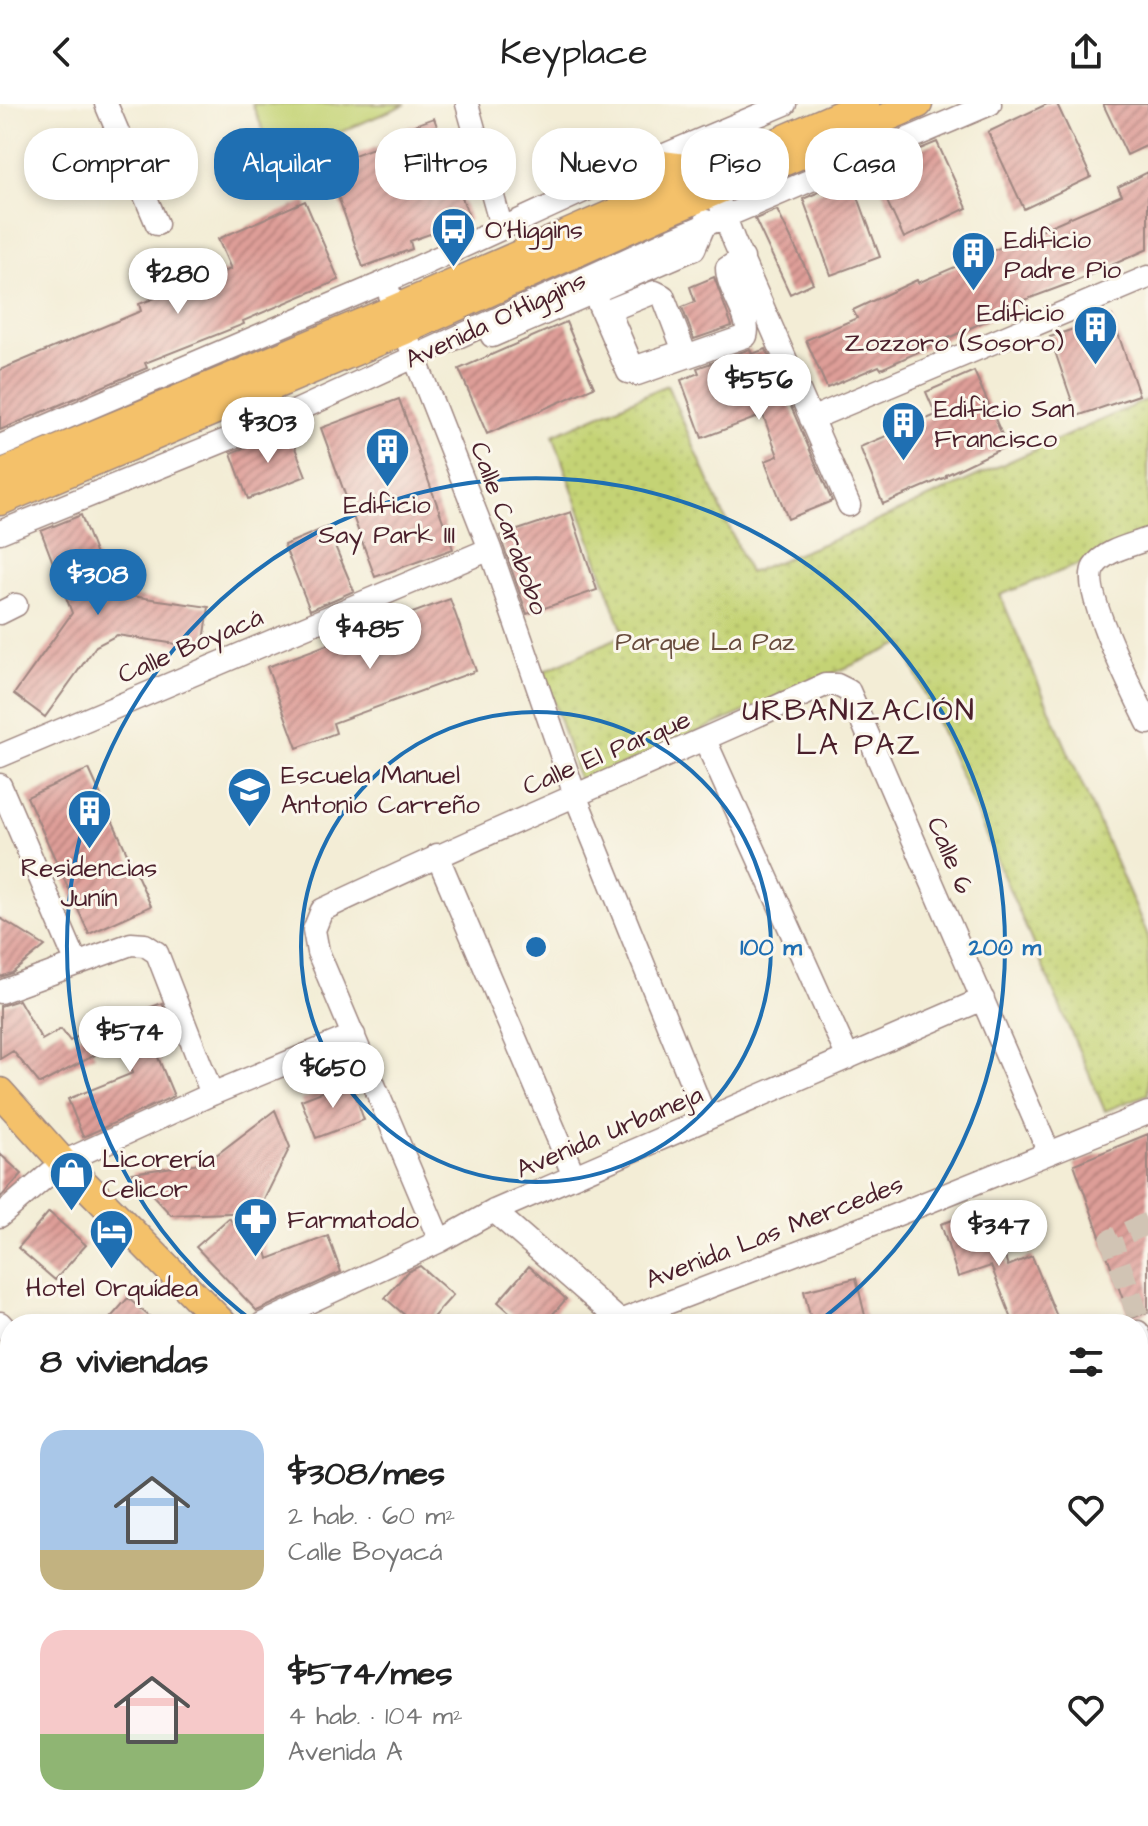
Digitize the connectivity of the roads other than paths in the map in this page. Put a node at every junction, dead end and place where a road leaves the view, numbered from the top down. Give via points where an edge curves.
1 (106, 104) edge
2 (467, 104) edge
3 (785, 104) edge
4 (865, 104) edge
5 (918, 104) edge
6 (990, 104) edge
7 (665, 155) edge
8 (665, 174) edge
9 (565, 200) edge
10 (714, 201) junction
11 (157, 224) dead end
12 (502, 229) junction
13 (743, 258) junction
14 (1148, 277) edge
15 (385, 282) junction
16 (595, 294) junction
17 (405, 332) junction
18 (811, 419) junction
19 (0, 446) edge
20 (0, 474) edge
21 (0, 501) edge
22 (849, 505) dead end
23 (0, 532) edge
24 (1148, 539) edge
25 (490, 549) junction
26 (825, 685) joint
27 (1148, 723) edge
28 (705, 740) junction
29 (0, 756) edge
30 (0, 785) edge
31 (575, 795) junction
32 (437, 855) junction
33 (77, 964) junction
34 (0, 992) edge
35 (983, 999) junction
36 (354, 1035) junction
37 (848, 1058) junction
38 (0, 1092) edge
39 (212, 1094) junction
40 (1148, 1113) edge
41 (706, 1119) junction
42 (1049, 1153) junction
43 (63, 1162) junction
44 (574, 1176) junction
45 (494, 1211) junction
46 (0, 1216) edge
47 (440, 1241) junction
48 (213, 1314) edge
49 (283, 1314) edge
50 (612, 1314) edge
51 (638, 1314) edge

1 - 11 street
2 - 12 street
3 - 7 street
4 - 10 main road, Avenida O'Higgins
5 - 10 main road, Avenida O'Higgins
6 - 10 street, Avenida O'Higgins
8 - 10 main road
9 - 12 street
10 - 13 street
10 - 16 street via 694,249
10 - 17 main road, Avenida O'Higgins via 657,216
12 - 15 street
13 - 16 street via 727,268 727,277 746,336 632,374
13 - 18 street
14 - 18 street
15 - 17 street, Calle Carabobo
15 - 19 street
16 - 16 street via 659,293 682,354 633,368
16 - 17 street via 463,348
17 - 20 main road, Avenida O'Higgins
17 - 21 main road, Avenida O'Higgins
17 - 23 street, Avenida O'Higgins via 285,416
17 - 25 street, Calle Carabobo
18 - 22 street
24 - 27 street via 1105,555 1092,570 1090,584
25 - 29 street, Calle Boyacá
25 - 31 street, Calle Carabobo
26 - 28 street, Calle El Parque
26 - 35 street, Calle 6 via 849,691
28 - 31 street, Calle El Parque
28 - 37 street
30 - 33 street
31 - 32 street, Calle El Parque
31 - 41 street, Calle Carabobo
32 - 36 street, Calle El Parque via 322,910 314,930 318,952
32 - 44 street
33 - 34 street
33 - 39 street via 131,944 157,953
35 - 37 street, Avenida Urbaneja
35 - 42 street, Calle 6
36 - 39 street
36 - 47 street
37 - 41 street, Avenida Urbaneja
38 - 43 main road
39 - 43 street
40 - 42 street, Avenida Las Mercedes
41 - 44 street, Avenida Urbaneja
42 - 51 street, Avenida Las Mercedes
43 - 46 street
43 - 48 main road
44 - 45 street, Avenida Urbaneja
45 - 47 street, Avenida Urbaneja
45 - 50 street, Avenida Las Mercedes
47 - 49 street, Avenida Urbaneja

